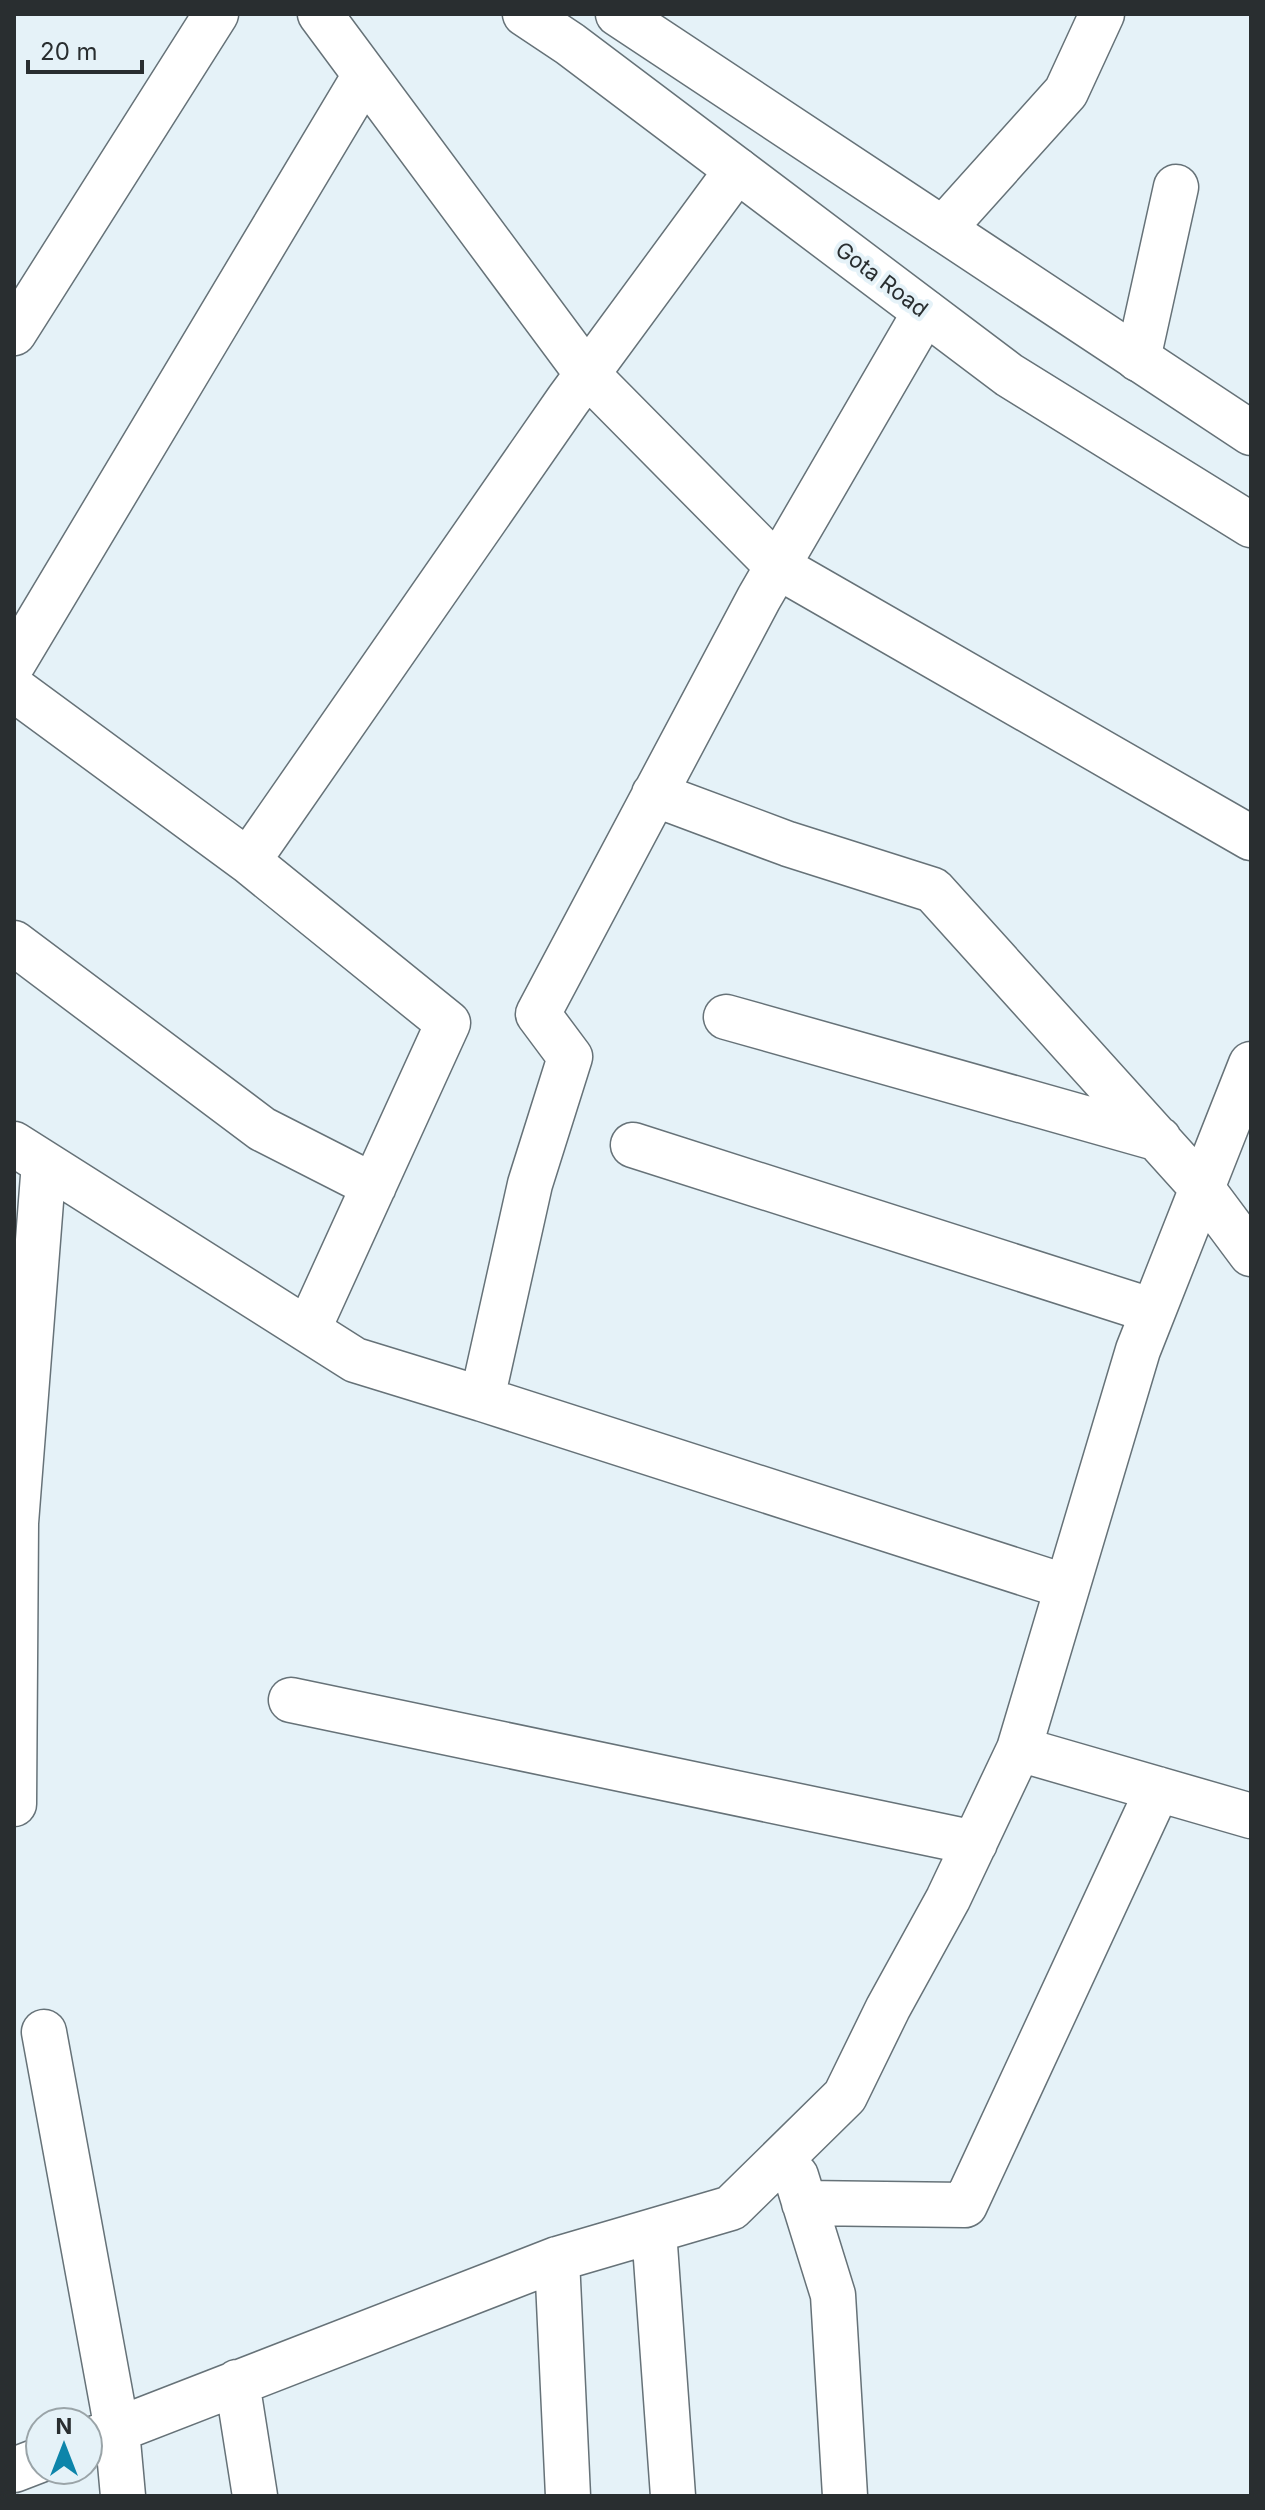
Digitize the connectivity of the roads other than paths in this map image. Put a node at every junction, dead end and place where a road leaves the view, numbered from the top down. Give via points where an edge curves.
1 (216, 14) edge
2 (320, 14) edge
3 (525, 14) edge
4 (618, 14) edge
5 (1102, 14) edge
6 (365, 75) junction
7 (737, 170) junction
8 (1176, 187) dead end
9 (943, 229) junction
10 (925, 312) junction
11 (14, 333) edge
12 (1138, 359) junction
13 (587, 374) junction
14 (1251, 433) edge
15 (1251, 525) edge
16 (777, 566) junction
17 (14, 662) edge
18 (14, 689) edge
19 (654, 794) junction
20 (1251, 838) edge
21 (248, 861) junction
22 (14, 943) edge
23 (726, 1017) dead end
24 (1251, 1064) edge
25 (1159, 1139) junction
26 (633, 1145) dead end
27 (29, 1153) edge
28 (374, 1186) junction
29 (1201, 1187) junction
30 (1251, 1254) edge
31 (1153, 1311) junction
32 (308, 1330) junction
33 (482, 1399) junction
34 (1067, 1587) junction
35 (291, 1700) dead end
36 (1019, 1749) junction
37 (1158, 1789) junction
38 (14, 1804) edge
39 (1251, 1816) edge
40 (975, 1843) junction
41 (44, 2032) dead end
42 (788, 2151) junction
43 (804, 2203) junction
44 (654, 2231) junction
45 (557, 2259) junction
46 (237, 2382) junction
47 (98, 2406) edge
48 (104, 2434) edge
49 (104, 2441) edge
50 (123, 2496) edge
51 (255, 2496) edge
52 (568, 2496) edge
53 (673, 2496) edge
54 (845, 2496) edge

1 - 11 street
2 - 6 street
3 - 7 street, Gota Road
4 - 9 street
5 - 9 street via 1066,92
6 - 13 street
6 - 17 street
7 - 10 street, Gota Road
7 - 13 street
8 - 12 street
9 - 12 street
10 - 15 street, Gota Road via 1009,375
10 - 16 street
12 - 14 street
13 - 16 street
13 - 21 street
16 - 19 street
16 - 20 street
18 - 21 street
19 - 25 street via 933,890
19 - 33 street via 538,1014 570,1057 530,1184
21 - 28 street via 448,1023
22 - 28 street via 262,1129
23 - 25 street
24 - 29 street
25 - 29 street
26 - 31 street
27 - 32 street
27 - 38 street via 16,1523
28 - 32 street
29 - 30 street
29 - 31 street
31 - 34 street
32 - 33 street via 355,1360
33 - 34 street
34 - 36 street
35 - 40 street
36 - 37 street
36 - 40 street
37 - 39 street
37 - 43 street via 965,2205
40 - 42 street via 845,2096
41 - 47 street
42 - 43 street
42 - 44 street via 731,2208
43 - 54 street via 833,2295
44 - 45 street
44 - 53 street
45 - 46 street
45 - 52 street
46 - 48 street
46 - 51 street
49 - 50 street

